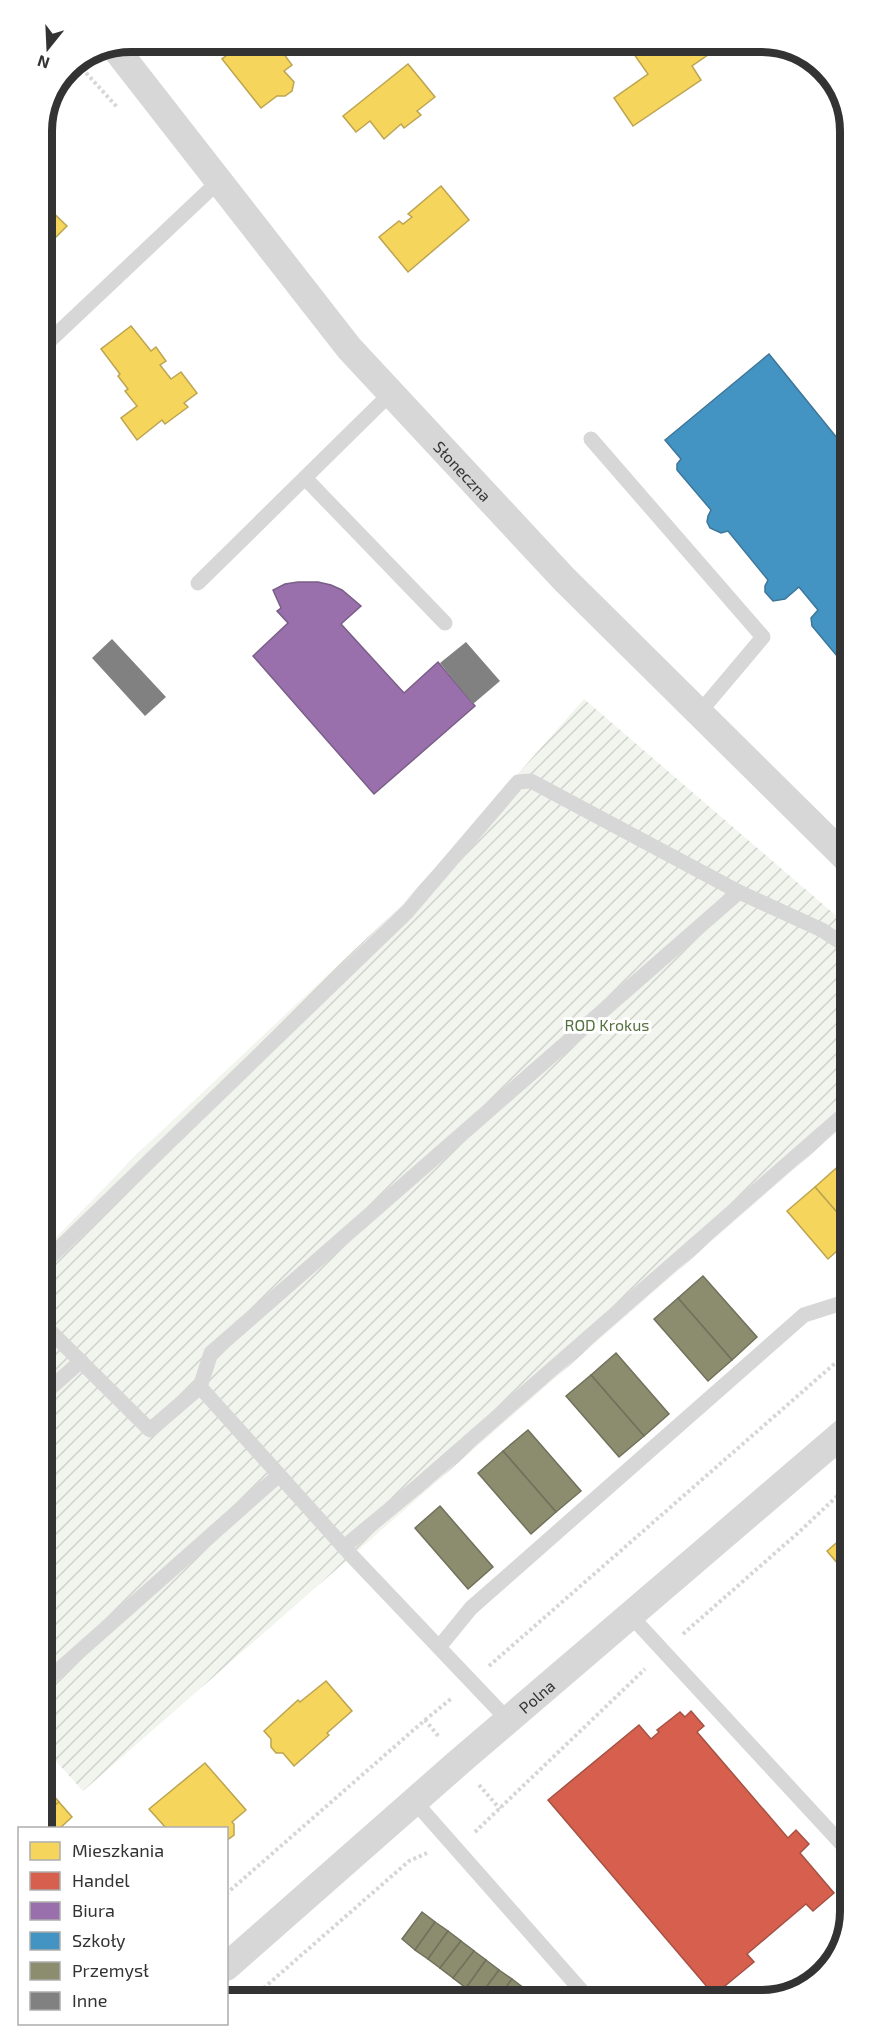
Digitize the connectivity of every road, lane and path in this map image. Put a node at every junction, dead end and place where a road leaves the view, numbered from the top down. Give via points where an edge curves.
1 (120, 53) edge
2 (219, 182) junction
3 (53, 338) edge
4 (391, 393) junction
5 (591, 439) dead end
6 (305, 478) junction
7 (198, 583) dead end
8 (445, 623) dead end
9 (699, 713) junction
10 (840, 852) edge
11 (739, 892) junction
12 (840, 942) edge
13 (840, 1118) edge
14 (52, 1255) edge
15 (840, 1304) edge
16 (52, 1333) edge
17 (840, 1359) edge
18 (81, 1361) junction
19 (52, 1387) edge
20 (200, 1387) junction
21 (840, 1436) edge
22 (279, 1475) junction
23 (840, 1493) edge
24 (344, 1547) junction
25 (631, 1616) junction
26 (440, 1646) junction
27 (663, 1651) junction
28 (52, 1676) edge
29 (472, 1681) junction
30 (425, 1720) junction
31 (508, 1720) junction
32 (459, 1762) junction
33 (415, 1802) junction
34 (500, 1809) junction
35 (840, 1842) edge
36 (451, 1843) junction
37 (228, 1892) edge
38 (228, 1965) edge
39 (261, 1990) edge
40 (581, 1990) edge

1 - 2 street, Słoneczna
2 - 3 lane
2 - 4 street, Słoneczna via 349,348
4 - 6 lane
4 - 9 street, Słoneczna via 564,579
5 - 9 lane via 763,637
6 - 7 lane
6 - 8 lane
9 - 10 street, Słoneczna
11 - 12 lane
11 - 14 lane via 531,781 518,782 408,911
11 - 20 lane via 211,1353
13 - 24 lane
15 - 26 lane via 804,1315 471,1608
16 - 18 lane
17 - 29 path
18 - 19 lane
18 - 20 lane via 150,1430
20 - 22 lane
21 - 25 street, Polna
22 - 24 lane
22 - 28 lane
23 - 27 path
24 - 26 lane
25 - 27 lane
25 - 31 street, Polna
26 - 29 lane
27 - 34 path
27 - 35 lane
29 - 30 path
29 - 31 lane
30 - 32 path
30 - 37 path
31 - 32 street, Polna
32 - 33 street, Polna
32 - 34 path
33 - 36 lane
33 - 38 street, Polna
34 - 36 path via 477,1831
36 - 39 path via 409,1861
36 - 40 lane

